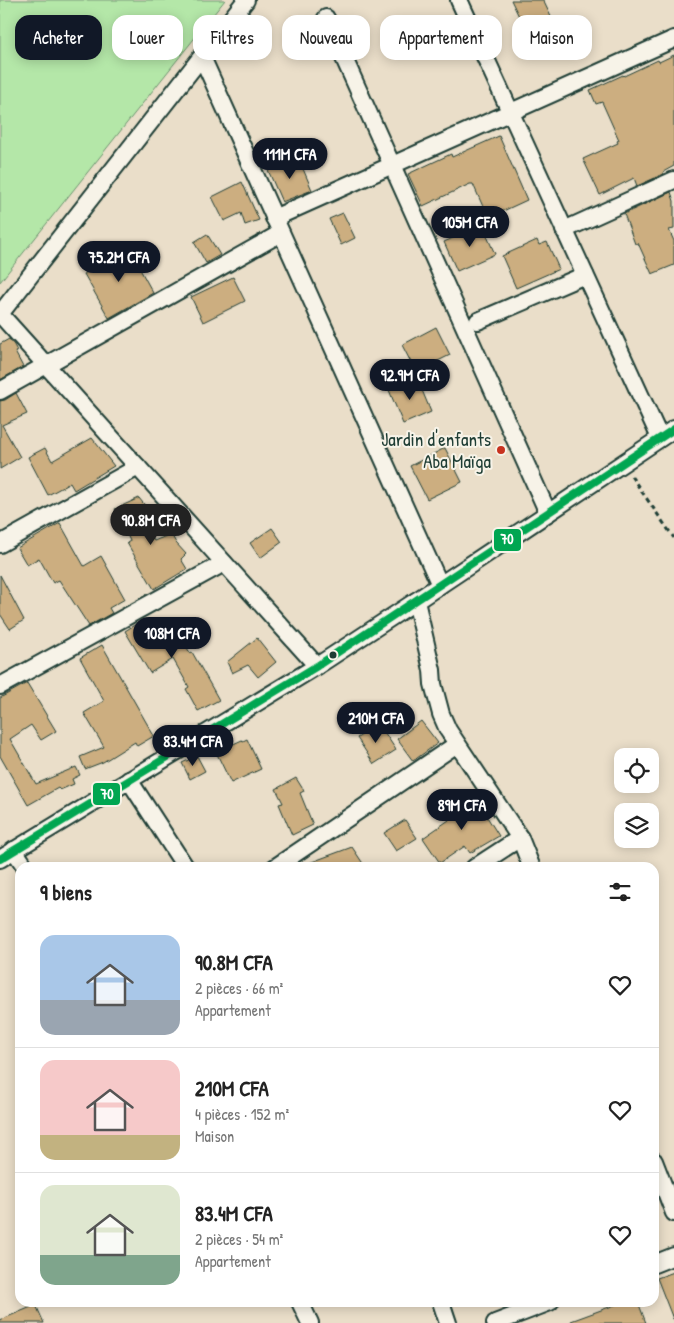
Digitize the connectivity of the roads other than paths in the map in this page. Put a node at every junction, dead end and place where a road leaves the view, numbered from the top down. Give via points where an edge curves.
1 (246, 0) edge
2 (459, 0) edge
3 (234, 15) edge
4 (674, 39) edge
5 (200, 60) edge
6 (203, 60) edge
7 (345, 60) edge
8 (511, 113) junction
9 (393, 166) junction
10 (674, 180) edge
11 (274, 218) junction
12 (564, 230) junction
13 (281, 233) junction
14 (585, 274) junction
15 (0, 314) edge
16 (478, 321) dead end
17 (46, 365) junction
18 (0, 391) edge
19 (667, 434) edge
20 (138, 467) junction
21 (548, 513) junction
22 (0, 544) edge
23 (224, 563) junction
24 (440, 585) junction
25 (416, 602) junction
26 (317, 666) junction
27 (0, 686) edge
28 (457, 744) junction
29 (130, 780) junction
30 (520, 838) junction
31 (14, 850) junction
32 (0, 859) edge
33 (22, 862) edge
34 (182, 862) edge
35 (283, 862) edge
36 (483, 862) edge
37 (530, 862) edge
38 (659, 1174) edge
39 (674, 1213) edge
40 (674, 1256) edge
41 (659, 1262) edge
42 (302, 1307) edge
43 (442, 1307) edge
44 (537, 1307) edge
45 (310, 1323) edge
46 (448, 1323) edge
47 (496, 1323) edge

1 - 3 street
2 - 8 street
4 - 8 street
5 - 15 street
6 - 11 street
7 - 9 street
8 - 9 street
8 - 12 street
9 - 11 street
9 - 21 street
10 - 12 street
11 - 13 street
12 - 14 street
13 - 17 street
13 - 24 street
14 - 16 street
14 - 19 street
15 - 17 street
17 - 18 street
17 - 20 street
19 - 21 street
20 - 22 street
20 - 23 street
21 - 24 street
23 - 26 street
23 - 27 street
24 - 25 street
25 - 26 street
25 - 28 street via 441,714
26 - 29 street
28 - 30 street
28 - 35 street
29 - 31 street
29 - 34 street
30 - 36 street
30 - 37 street
31 - 32 street
31 - 33 street
38 - 39 street
40 - 41 street
42 - 45 street
43 - 46 street
44 - 47 street

